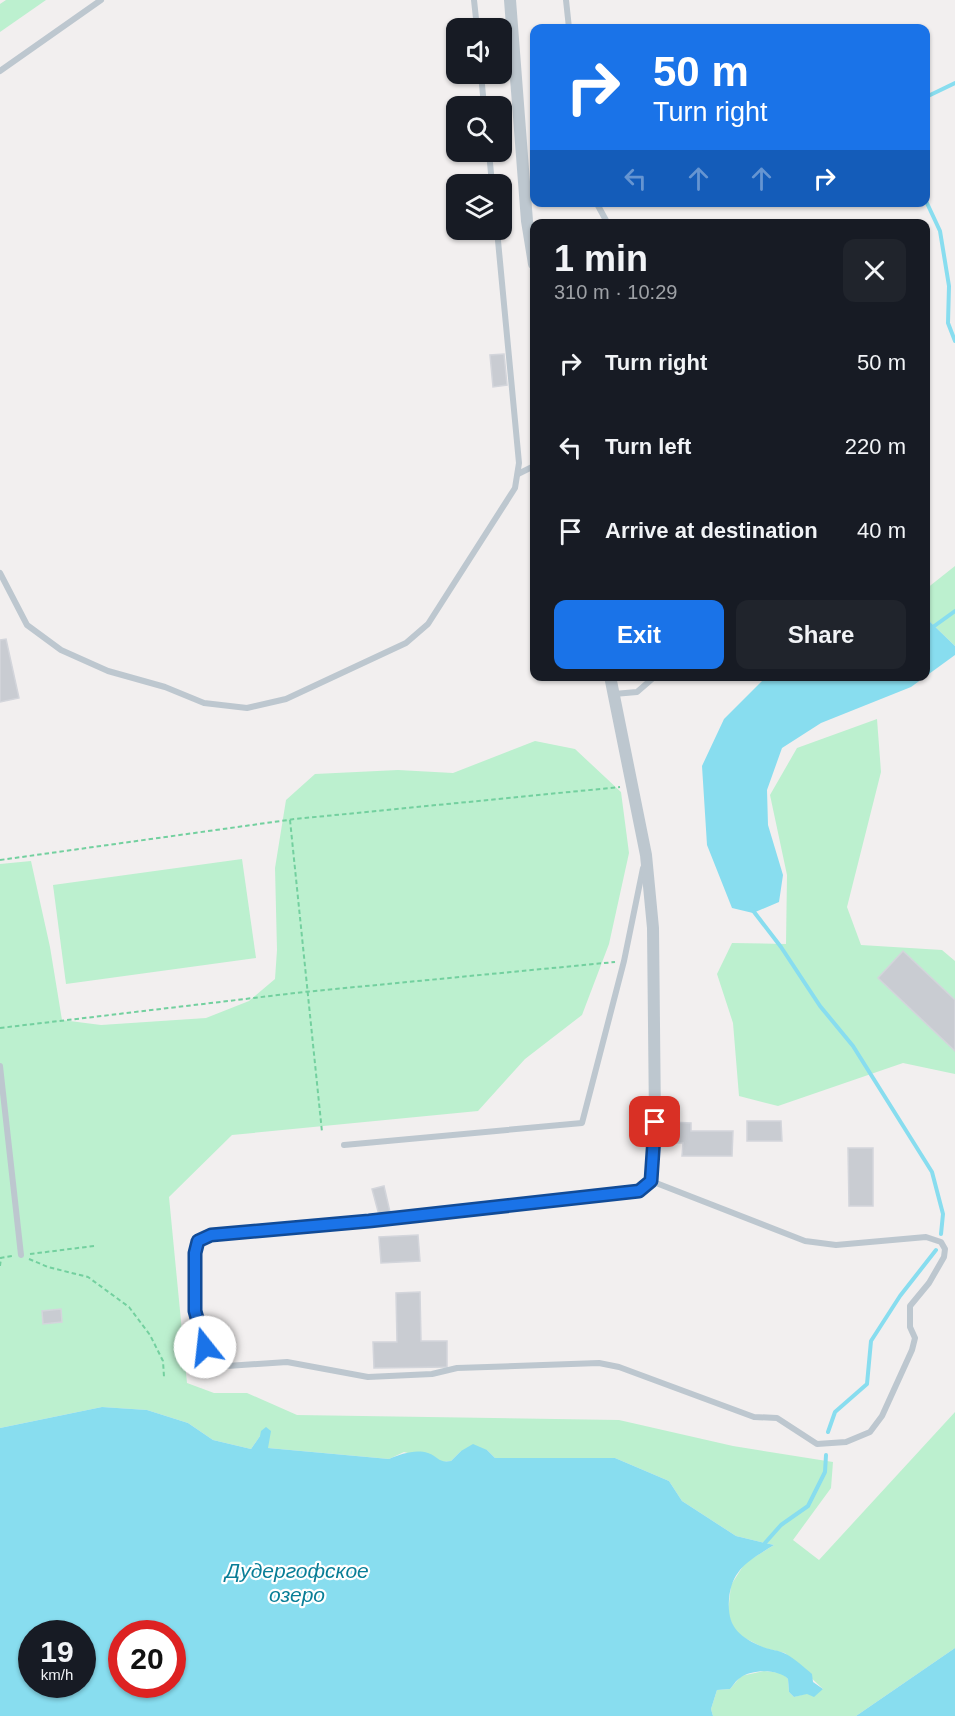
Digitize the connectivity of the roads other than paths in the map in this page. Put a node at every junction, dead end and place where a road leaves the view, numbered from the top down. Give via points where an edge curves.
1 (101, 0) edge
2 (474, 0) edge
3 (510, 0) edge
4 (566, 0) edge
5 (476, 18) edge
6 (569, 24) edge
7 (0, 71) edge
8 (530, 239) edge
9 (497, 240) edge
10 (530, 468) edge
11 (518, 474) junction
12 (0, 573) edge
13 (611, 681) edge
14 (650, 681) edge
15 (614, 694) junction
16 (646, 855) junction
17 (0, 1066) edge
18 (655, 1122) joint
19 (344, 1145) dead end
20 (651, 1181) junction
21 (21, 1255) road end

1 - 7 lane
2 - 5 lane
3 - 8 street
4 - 6 lane
9 - 11 lane
10 - 11 lane
11 - 12 lane via 515,488 428,624 406,643 286,699 247,708 204,703 108,671 61,650 27,625
13 - 15 street
14 - 15 lane via 637,692
15 - 16 street
16 - 18 street via 654,928
16 - 19 lane via 624,961 582,1123
17 - 21 lane
18 - 20 lane
20 - 20 lane via 639,1191 211,1235 198,1241 195,1253 195,1311 205,1347 214,1363 227,1366 287,1362 368,1377 432,1374 457,1368 598,1363 754,1417 777,1418 817,1444 846,1442 870,1432 882,1416 912,1350 915,1338 910,1327 910,1306 944,1257 941,1242 926,1237 836,1245 805,1240

